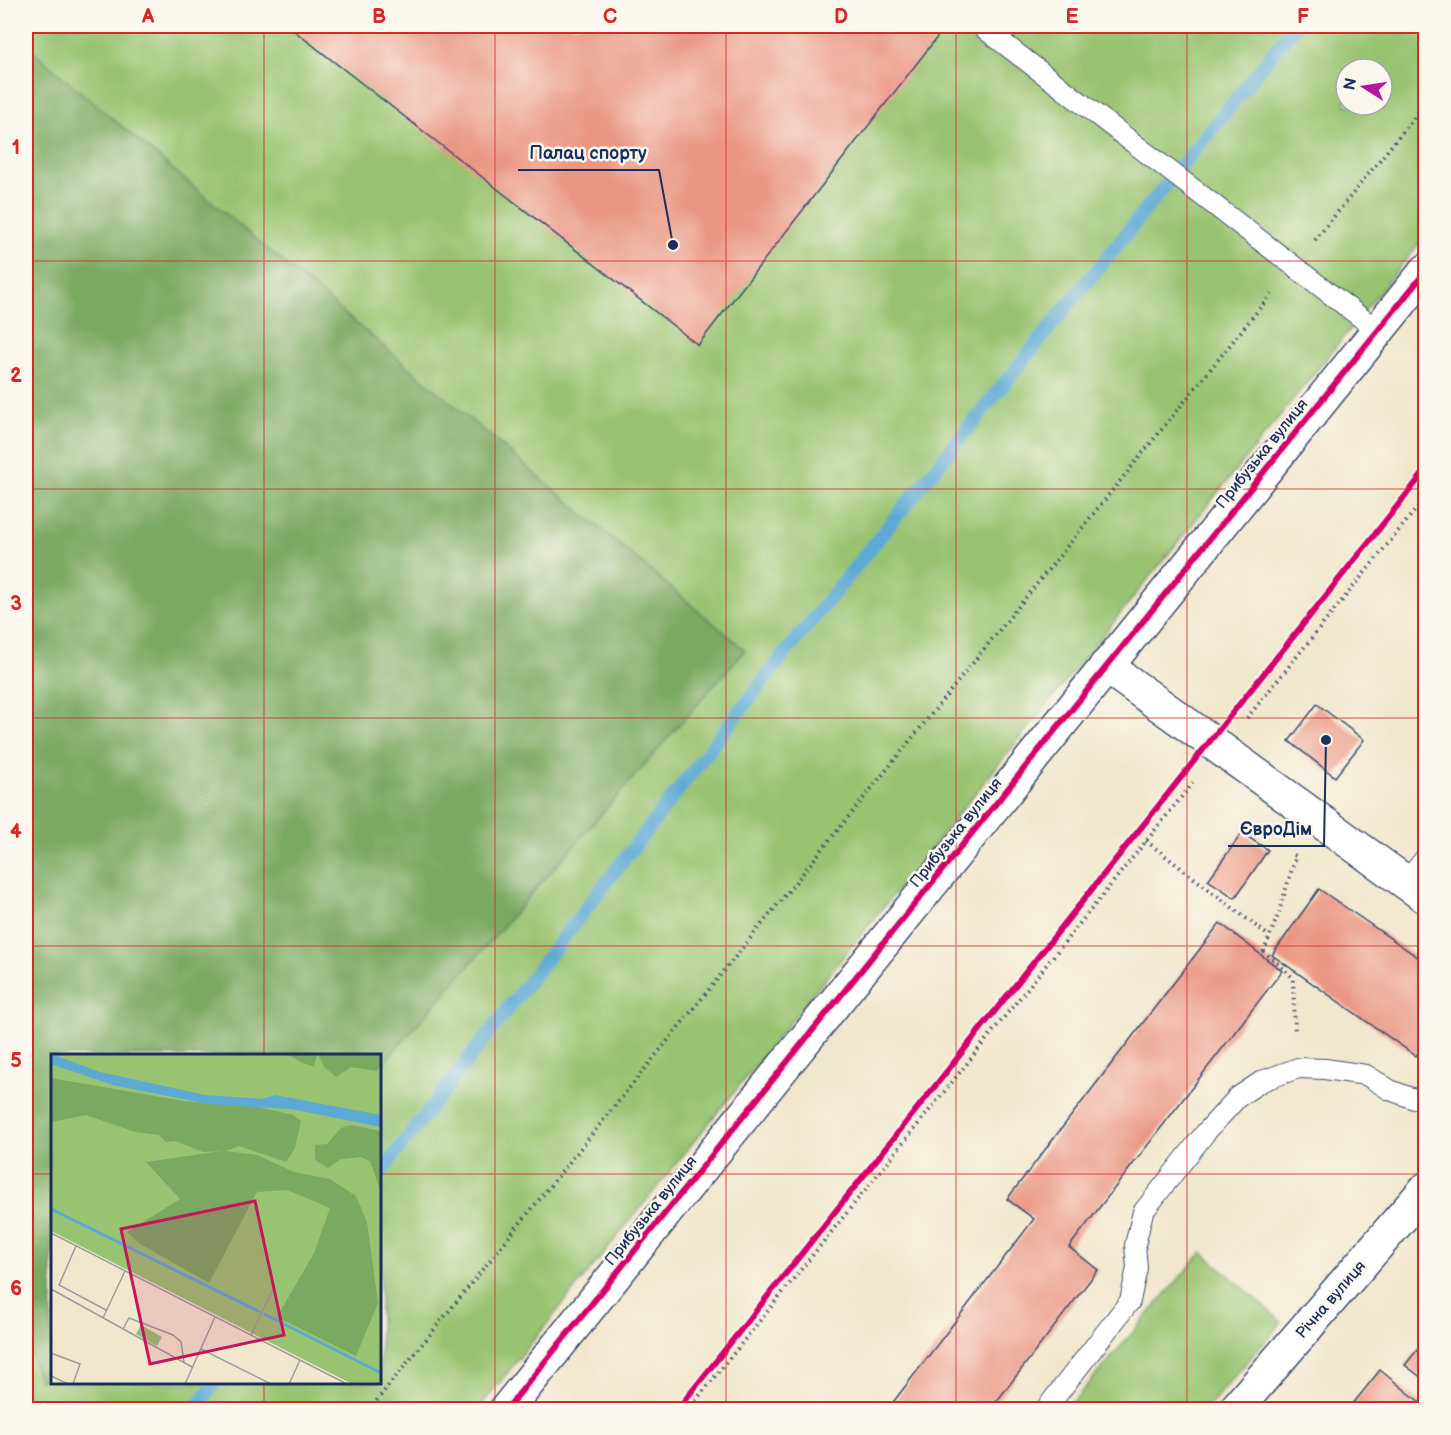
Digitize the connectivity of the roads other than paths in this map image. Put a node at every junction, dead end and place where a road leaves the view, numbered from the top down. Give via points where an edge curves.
1 (981, 26) edge
2 (1425, 271) edge
3 (1377, 330) junction
4 (1106, 666) junction
5 (1425, 857) edge
6 (1416, 890) edge
7 (1425, 1098) edge
8 (1425, 1189) edge
9 (506, 1410) edge
10 (1045, 1410) edge
11 (1235, 1410) edge

1 - 3 lane
2 - 3 street, Прибузька вулиця
3 - 4 street, Прибузька вулиця
4 - 6 street
4 - 9 street, Прибузька вулиця
5 - 6 lane
7 - 10 lane via 1414,1099 1390,1090 1366,1075 1298,1068 1262,1081 1238,1097 1143,1212 1135,1245 1137,1268 1130,1300
8 - 11 street, Річна вулиця

